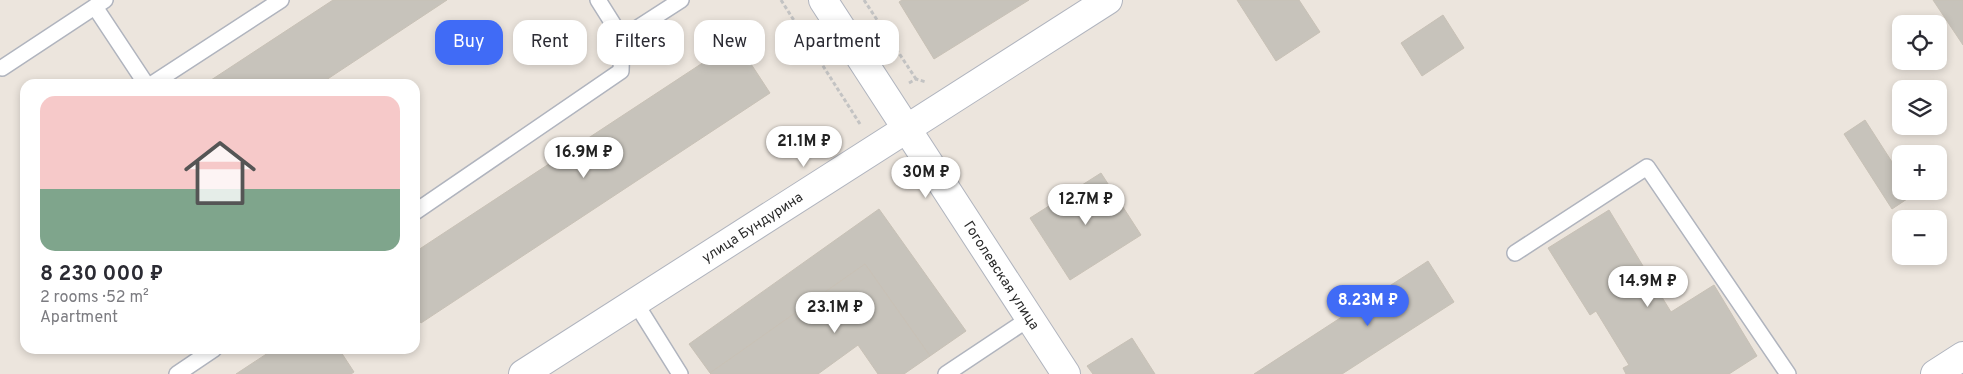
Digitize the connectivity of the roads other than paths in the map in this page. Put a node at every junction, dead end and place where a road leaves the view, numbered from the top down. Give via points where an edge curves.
1 (281, 0) edge
2 (598, 0) edge
3 (681, 0) edge
4 (823, 0) edge
5 (1108, 0) edge
6 (100, 4) edge
7 (611, 20) edge
8 (650, 20) edge
9 (621, 65) edge
10 (2, 68) dead end
11 (143, 79) edge
12 (160, 79) edge
13 (905, 128) junction
14 (420, 209) edge
15 (1515, 253) dead end
16 (635, 302) junction
17 (1030, 318) junction
18 (207, 354) edge
19 (1963, 356) edge
20 (177, 374) edge
21 (523, 374) edge
22 (680, 374) edge
23 (946, 374) edge
24 (1066, 374) edge
25 (1788, 374) edge
26 (1935, 374) edge

1 - 12 lane
2 - 7 lane
3 - 8 lane
4 - 13 street, Гоголевская улица
5 - 13 street, улица Бундурина
6 - 10 lane
6 - 11 lane
9 - 14 lane via 621,71
13 - 16 street, улица Бундурина
13 - 17 street, Гоголевская улица
15 - 25 lane via 1647,167
16 - 21 street, улица Бундурина
16 - 22 lane
17 - 23 lane
17 - 24 street, Гоголевская улица
18 - 20 lane
19 - 26 street

